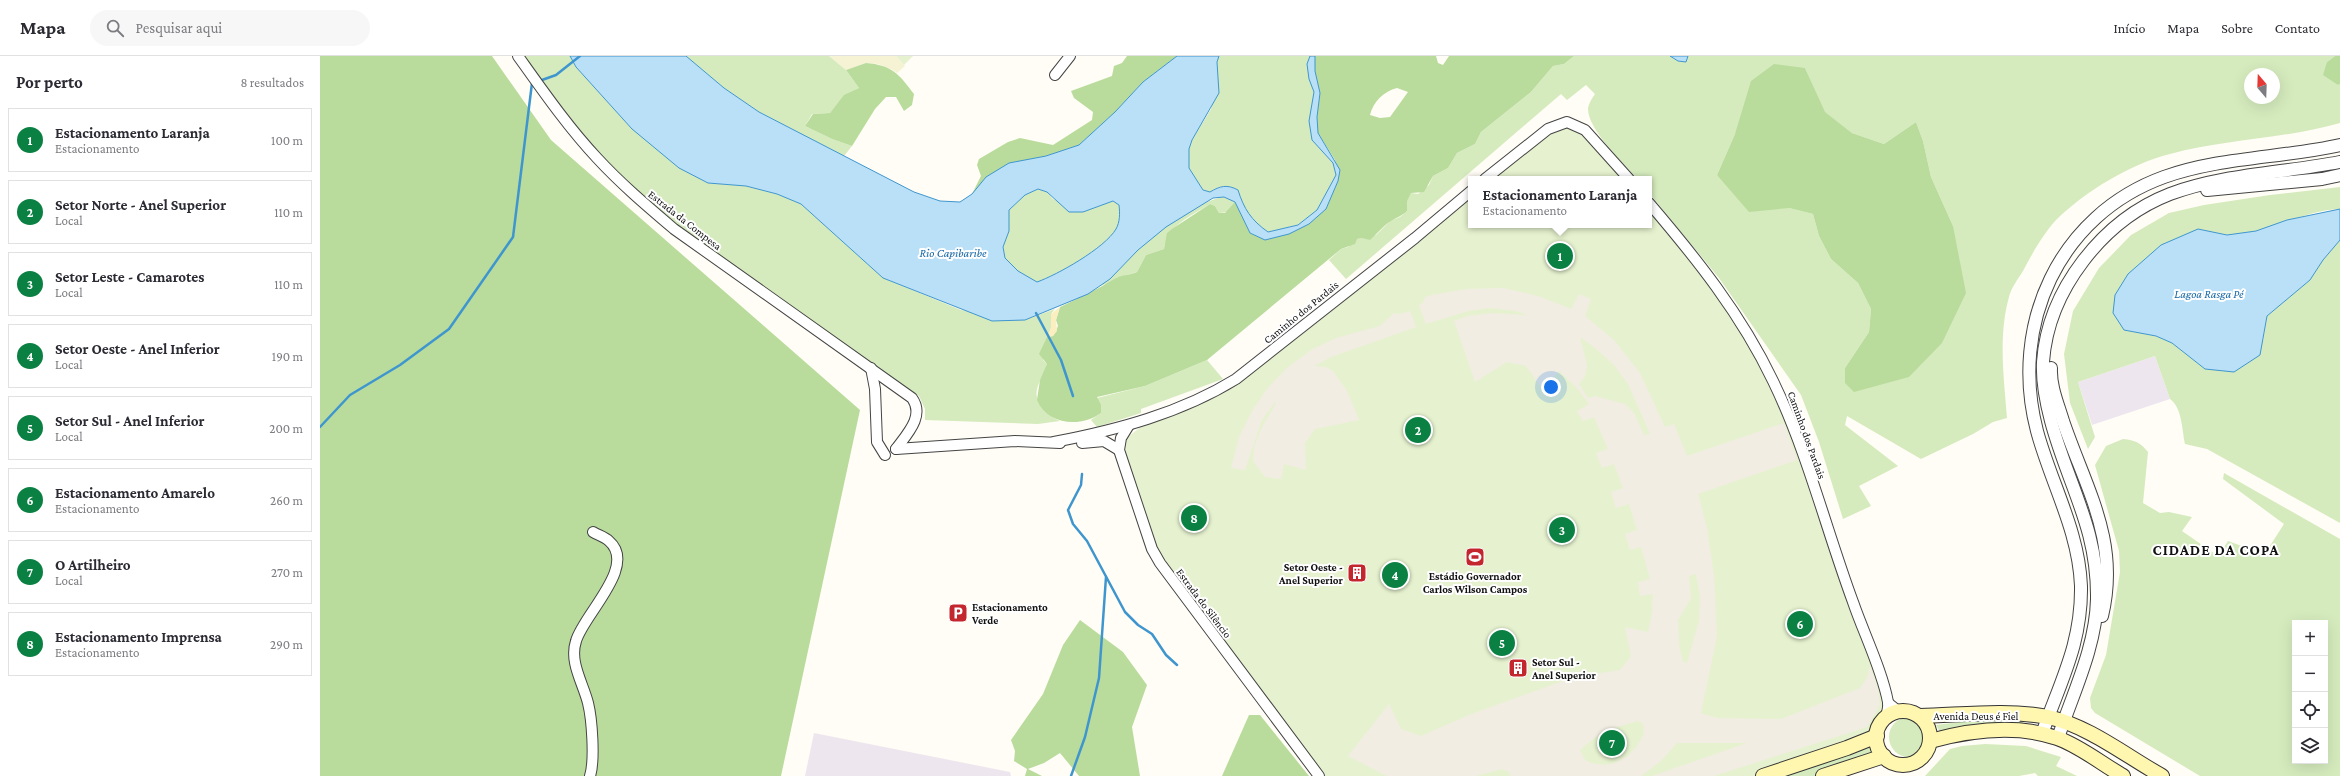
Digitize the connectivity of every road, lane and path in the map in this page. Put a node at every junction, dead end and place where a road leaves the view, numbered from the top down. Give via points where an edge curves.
1 (518, 56) edge
2 (1070, 56) edge
3 (1055, 75) dead end
4 (2340, 145) edge
5 (2340, 162) edge
6 (2340, 175) edge
7 (1489, 176) edge
8 (1625, 176) edge
9 (1468, 194) edge
10 (2170, 194) junction
11 (1652, 207) edge
12 (871, 368) junction
13 (1130, 425) junction
14 (1054, 442) junction
15 (1120, 450) junction
16 (885, 455) dead end
17 (593, 532) dead end
18 (1891, 711) junction
19 (1920, 716) junction
20 (2048, 717) junction
21 (2063, 722) junction
22 (2042, 734) junction
23 (1876, 736) junction
24 (2058, 738) junction
25 (1930, 741) junction
26 (1884, 756) junction
27 (590, 776) edge
28 (1319, 776) edge
29 (1763, 776) edge
30 (1823, 776) edge
31 (2123, 776) edge
32 (2162, 776) edge

1 - 12 street, Estrada da Compesa via 596,158 637,198 680,233
2 - 3 street
4 - 20 street via 2309,152 2201,166 2164,177 2139,188 2092,221 2057,266 2044,292 2033,326 2028,352 2028,377 2037,431 2066,513 2076,551 2081,585 2077,638
5 - 10 street via 2223,180
6 - 10 street
7 - 8 street via 1548,129 1567,122 1585,130
9 - 13 street, Caminho dos Pardais via 1236,379 1206,396
10 - 21 street via 2129,217 2106,235 2089,254 2063,295 2050,325 2043,360 2044,388 2051,421 2093,546 2097,600 2093,639
11 - 18 street, Caminho dos Pardais via 1714,283 1745,327 1774,382 1798,441
12 - 14 street, Estrada da Compesa via 917,404 917,418 896,449 1015,441
12 - 16 street via 875,389 877,442
13 - 14 street, Caminho dos Pardais
13 - 15 street via 1122,438
14 - 15 street via 1104,441
15 - 28 street, Estrada do Silêncio via 1152,549 1160,563
17 - 27 street via 609,541 616,550 618,560 607,589 576,641 574,659 588,704
18 - 19 main road via 1913,712
18 - 23 main road via 1879,727
19 - 20 main road, Avenida Deus é Fiel via 2001,713
19 - 25 main road via 1928,727
20 - 21 main road, Avenida Deus é Fiel
20 - 22 street
21 - 24 street
21 - 32 main road, Avenida Deus é Fiel via 2090,733
22 - 24 main road, Avenida Deus é Fiel
22 - 25 main road, Avenida Deus é Fiel via 1989,731 1956,734
23 - 26 main road
23 - 29 main road
24 - 31 main road, Avenida Deus é Fiel
25 - 26 main road via 1924,755 1912,763 1897,764
26 - 30 main road

